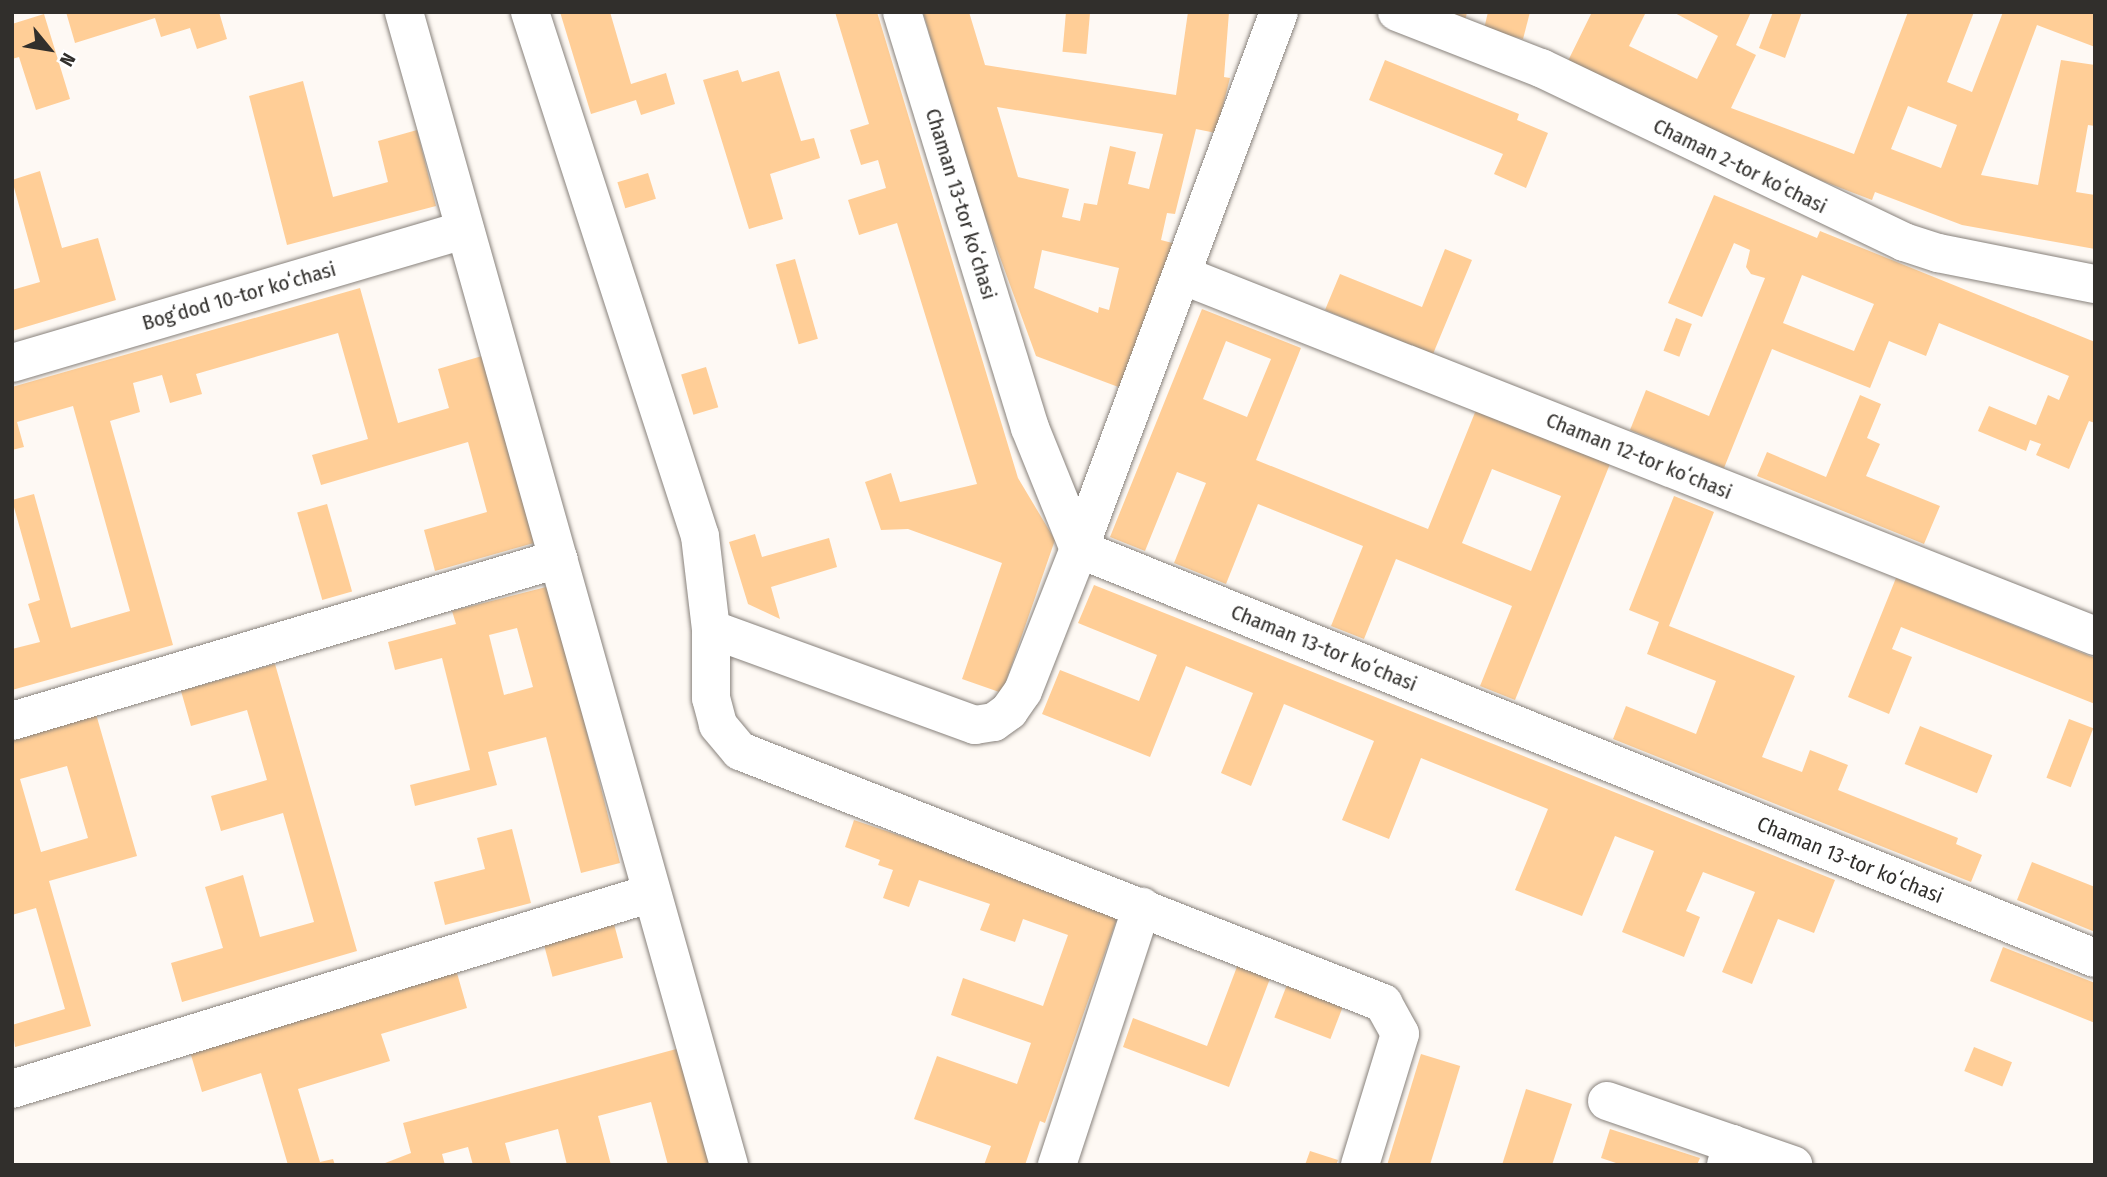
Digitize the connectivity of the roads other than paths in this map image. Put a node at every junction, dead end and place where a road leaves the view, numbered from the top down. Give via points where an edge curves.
1 (404, 12) edge
2 (530, 12) edge
3 (902, 12) edge
4 (1279, 12) edge
5 (1397, 12) edge
6 (465, 230) junction
7 (1182, 275) junction
8 (2095, 284) edge
9 (12, 363) edge
10 (1079, 549) junction
11 (558, 559) junction
12 (711, 629) junction
13 (2095, 636) edge
14 (12, 721) edge
15 (652, 893) junction
16 (1142, 907) junction
17 (2095, 958) edge
18 (12, 1089) edge
19 (1607, 1101) dead end
20 (1729, 1154) edge
21 (729, 1165) edge
22 (1057, 1165) edge
23 (1360, 1165) edge
24 (1793, 1165) edge

1 - 6 street
2 - 12 street via 700,536
3 - 10 street, Chaman 13-tor koʻchasi via 1030,428
4 - 7 street
5 - 8 street, Chaman 2-tor koʻchasi via 1541,68 1904,242
6 - 9 street, Bogʻdod 10-tor koʻchasi
6 - 11 street
7 - 10 street
7 - 13 street, Chaman 12-tor koʻchasi
10 - 12 street via 1023,691 1009,711 993,722 975,725
10 - 17 street, Chaman 13-tor koʻchasi
11 - 14 street
11 - 15 street
12 - 16 street via 711,698 718,725 740,751
15 - 18 street
15 - 21 street
16 - 22 street
16 - 23 street via 1373,997 1391,1011 1400,1034 1396,1057
19 - 20 street
20 - 24 street

